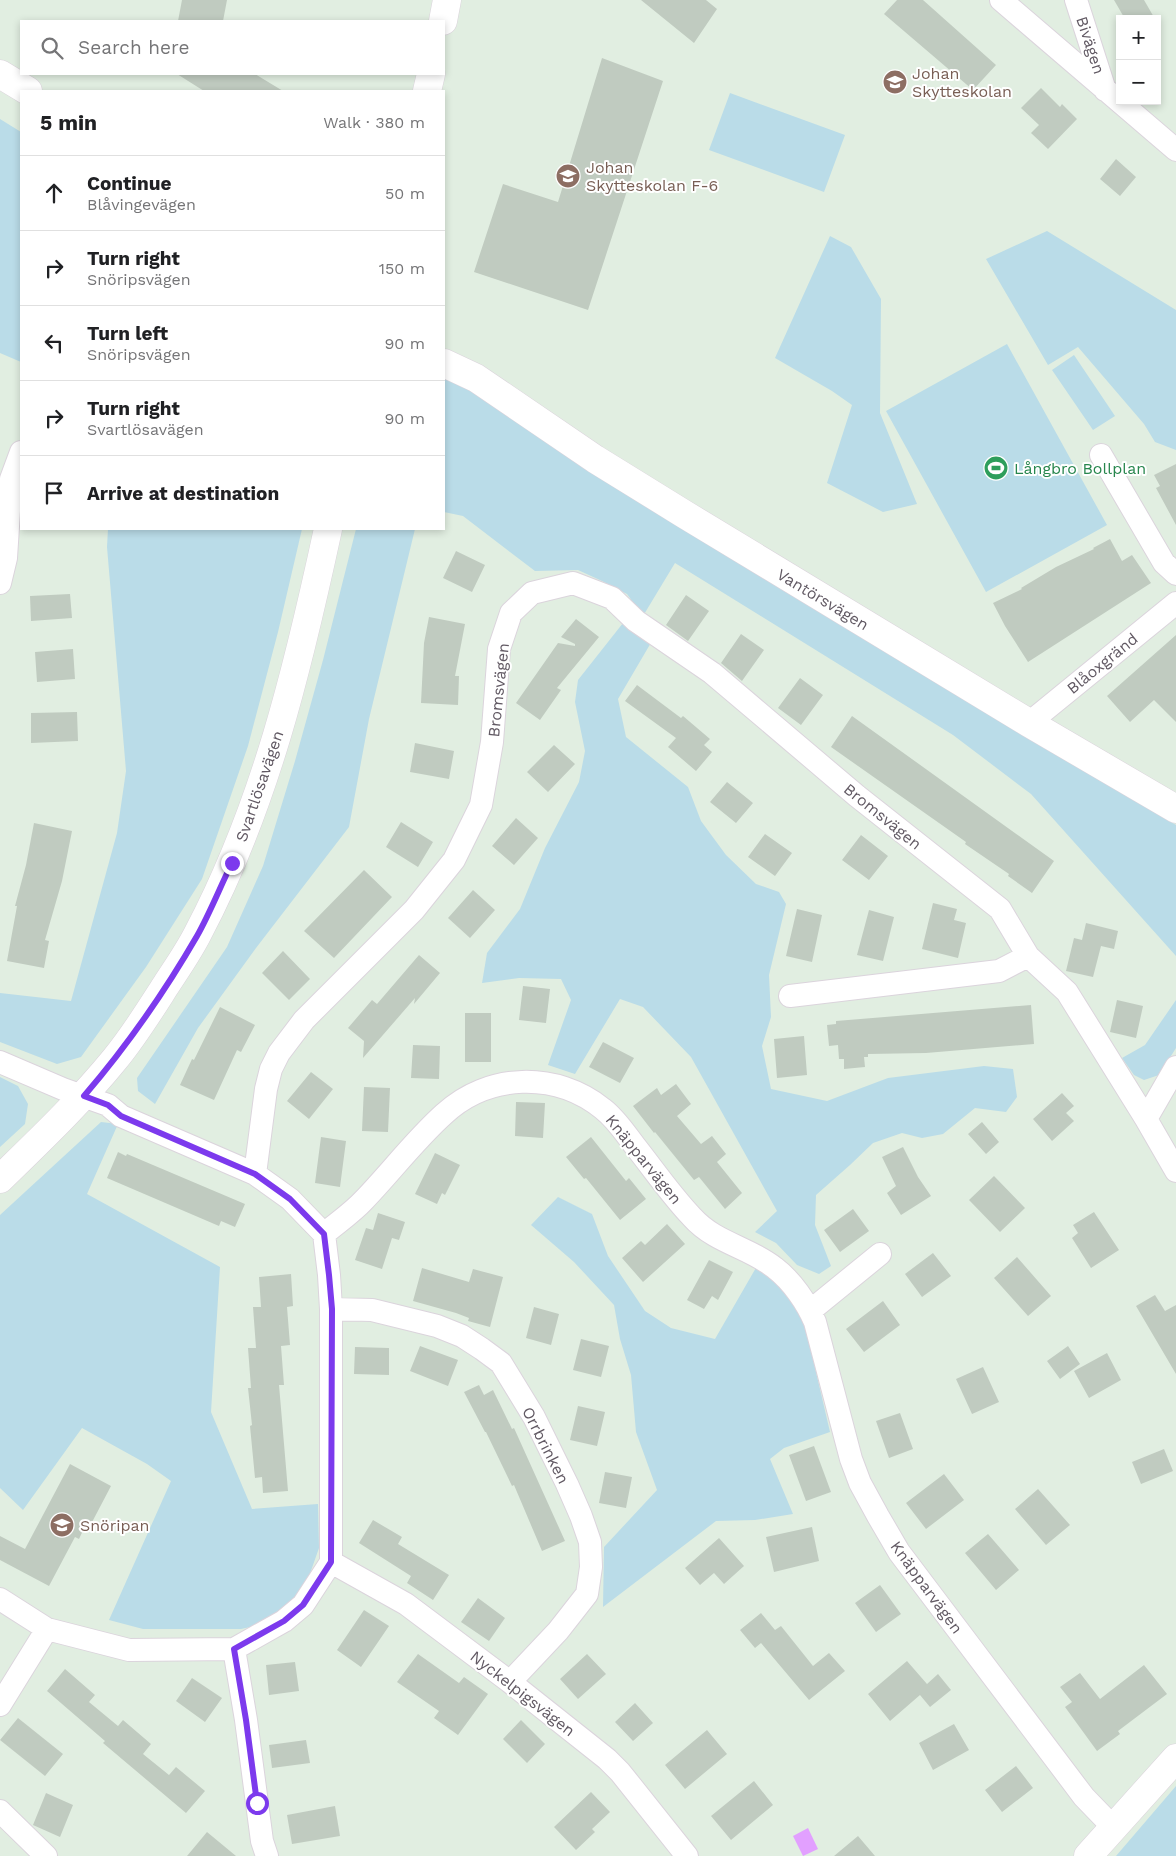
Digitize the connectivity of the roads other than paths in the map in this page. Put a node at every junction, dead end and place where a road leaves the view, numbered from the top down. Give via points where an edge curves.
1 (447, 0) edge
2 (1001, 0) edge
3 (1076, 0) edge
4 (442, 20) edge
5 (0, 74) edge
6 (431, 75) edge
7 (26, 90) edge
8 (428, 90) edge
9 (1105, 91) junction
10 (1176, 150) edge
11 (445, 349) edge
12 (445, 363) edge
13 (476, 378) junction
14 (20, 454) edge
15 (1101, 455) dead end
16 (328, 530) edge
17 (1176, 574) edge
18 (0, 583) edge
19 (1176, 603) edge
20 (1028, 723) junction
21 (1176, 809) edge
22 (1028, 956) junction
23 (790, 996) dead end
24 (0, 1062) edge
25 (1176, 1067) edge
26 (84, 1096) junction
27 (1146, 1119) junction
28 (1176, 1171) edge
29 (255, 1174) junction
30 (0, 1179) edge
31 (324, 1234) junction
32 (880, 1254) dead end
33 (332, 1309) junction
34 (810, 1311) junction
35 (331, 1562) junction
36 (0, 1600) edge
37 (47, 1629) junction
38 (234, 1649) junction
39 (510, 1682) junction
40 (0, 1705) edge
41 (1176, 1758) edge
42 (0, 1811) edge
43 (1113, 1827) junction
44 (46, 1856) edge
45 (267, 1856) edge
46 (687, 1856) edge
47 (1088, 1856) edge

1 - 4 street
2 - 9 street
3 - 9 street, Bivägen
5 - 7 street
6 - 8 street
9 - 10 street
11 - 13 street, Vantörsvägen
12 - 13 street, Vantörsvägen
13 - 20 street, Vantörsvägen via 595,459
14 - 18 street via 10,479 6,558
15 - 17 street via 1164,563
16 - 26 street, Svartlösavägen via 295,675 266,772 232,863 198,935 146,1017
19 - 20 street, Blåoxgränd
20 - 21 street, Vantörsvägen
22 - 23 street via 999,971
22 - 27 street, Bromsvägen via 1067,992
22 - 29 street, Bromsvägen via 1000,909 857,796 712,673 636,621 612,598 573,583 532,593 511,613 499,649 492,742 481,805 454,860 414,910 304,1020 279,1053 266,1089
24 - 26 street
25 - 27 street
26 - 29 street via 108,1105 121,1116
26 - 30 street, Svartlösavägen
27 - 28 street, Bromsvägen
29 - 31 street via 290,1199
31 - 33 street
31 - 34 street, Knäpparvägen via 362,1202 444,1114 472,1094 515,1082 551,1083 578,1093 603,1109 695,1221 706,1231 775,1268
32 - 34 street
33 - 35 street
33 - 39 street, Orrbrinken via 372,1310 437,1326 462,1336 501,1363 534,1417 582,1516 590,1542 587,1594 558,1631
34 - 43 street, Knäpparvägen via 851,1459 860,1482 899,1552 1084,1797
35 - 38 street via 303,1605 284,1621
35 - 39 street, Nyckelpigsvägen via 406,1604
36 - 37 street
37 - 38 street via 129,1650
37 - 40 street
38 - 45 street via 262,1841
39 - 46 street, Nyckelpigsvägen via 620,1772
41 - 43 street
42 - 44 street
43 - 47 street

